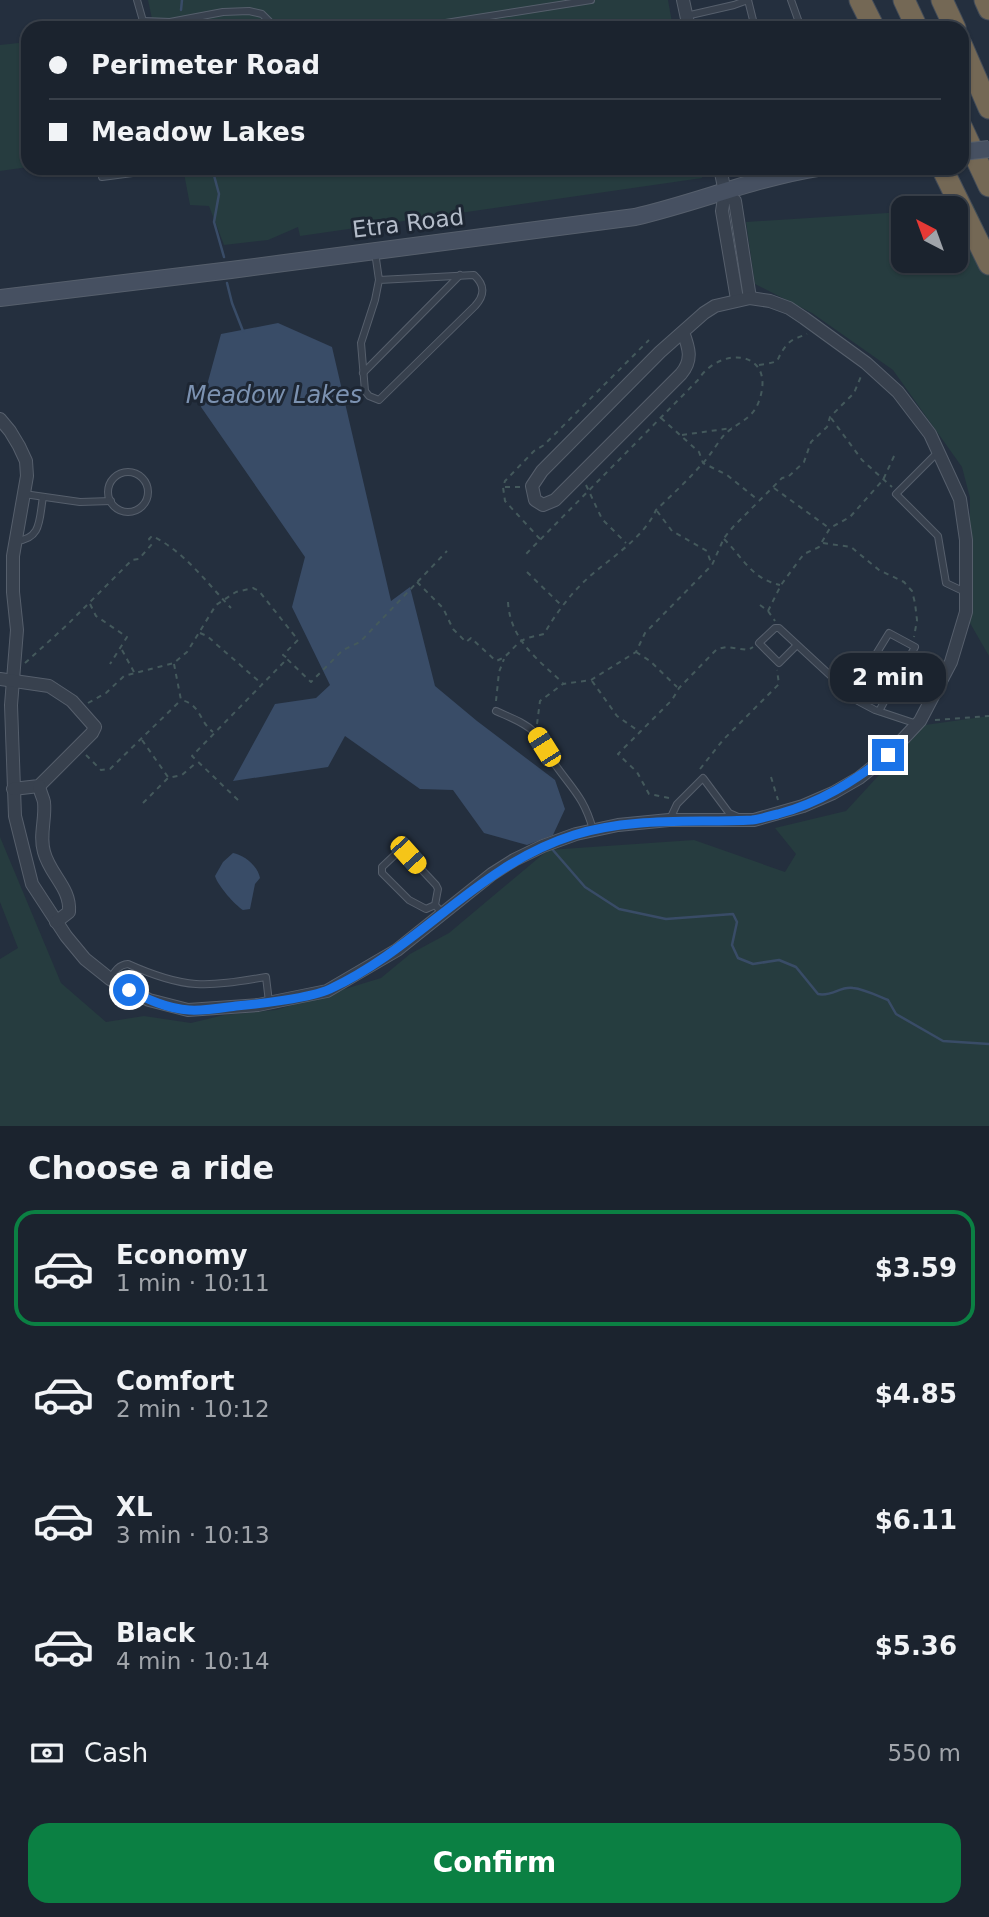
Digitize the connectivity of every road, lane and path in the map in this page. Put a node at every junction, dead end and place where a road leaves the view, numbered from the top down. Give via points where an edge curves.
1 (137, 0) edge
2 (591, 0) edge
3 (683, 0) edge
4 (748, 0) edge
5 (791, 0) edge
6 (860, 0) edge
7 (904, 0) edge
8 (942, 0) edge
9 (985, 0) edge
10 (989, 9) edge
11 (144, 21) edge
12 (175, 21) edge
13 (269, 21) edge
14 (458, 21) edge
15 (688, 21) edge
16 (691, 21) edge
17 (753, 21) edge
18 (798, 21) edge
19 (870, 21) edge
20 (914, 21) edge
21 (951, 21) edge
22 (969, 62) edge
23 (989, 108) edge
24 (969, 143) edge
25 (989, 149) edge
26 (969, 151) edge
27 (117, 175) edge
28 (721, 175) edge
29 (781, 175) edge
30 (946, 175) edge
31 (102, 177) dead end
32 (989, 186) edge
33 (725, 192) junction
34 (375, 250) junction
35 (989, 264) edge
36 (460, 275) junction
37 (379, 280) junction
38 (0, 298) edge
39 (743, 299) junction
40 (814, 325) junction
41 (683, 332) junction
42 (866, 363) junction
43 (757, 365) junction
44 (363, 373) junction
45 (830, 417) junction
46 (661, 418) junction
47 (0, 419) edge
48 (733, 428) junction
49 (681, 435) junction
50 (939, 451) junction
51 (895, 454) dead end
52 (703, 463) junction
53 (580, 475) junction
54 (883, 480) junction
55 (532, 486) junction
56 (503, 487) dead end
57 (773, 487) junction
58 (590, 490) junction
59 (898, 492) junction
60 (24, 494) junction
61 (43, 497) junction
62 (111, 500) junction
63 (759, 501) junction
64 (656, 510) junction
65 (830, 528) junction
66 (724, 538) junction
67 (16, 541) junction
68 (822, 543) junction
69 (627, 544) junction
70 (447, 551) dead end
71 (524, 556) dead end
72 (712, 565) junction
73 (527, 572) dead end
74 (417, 582) junction
75 (781, 585) junction
76 (967, 593) junction
77 (223, 599) junction
78 (508, 602) dead end
79 (89, 603) junction
80 (561, 605) junction
81 (760, 605) dead end
82 (231, 608) dead end
83 (768, 611) junction
84 (779, 628) junction
85 (199, 633) junction
86 (521, 640) junction
87 (759, 643) junction
88 (797, 645) junction
89 (911, 645) junction
90 (121, 648) junction
91 (636, 652) junction
92 (504, 658) junction
93 (287, 659) junction
94 (174, 663) junction
95 (779, 663) junction
96 (14, 664) junction
97 (110, 664) dead end
98 (135, 673) junction
99 (6, 680) edge
100 (591, 680) junction
101 (262, 684) junction
102 (564, 684) junction
103 (678, 688) junction
104 (851, 695) junction
105 (181, 700) junction
106 (78, 709) junction
107 (496, 711) joint
108 (879, 711) junction
109 (989, 716) edge
110 (918, 722) junction
111 (640, 732) junction
112 (215, 733) junction
113 (536, 734) junction
114 (142, 740) junction
115 (78, 747) junction
116 (198, 762) junction
117 (699, 771) dead end
118 (771, 777) dead end
119 (168, 778) junction
120 (39, 786) junction
121 (13, 789) junction
122 (672, 799) dead end
123 (238, 800) dead end
124 (143, 803) dead end
125 (782, 813) junction
126 (669, 820) junction
127 (743, 820) junction
128 (593, 830) junction
129 (439, 910) junction
130 (56, 922) junction
131 (110, 979) junction
132 (269, 1002) junction

1 - 11 lane
2 - 14 lane
3 - 15 street
4 - 16 lane
4 - 17 lane
5 - 18 lane
6 - 19 highway
7 - 20 highway
8 - 21 highway
9 - 10 highway
12 - 13 lane via 249,10
22 - 23 highway
24 - 32 highway
25 - 26 main road, bridge
27 - 31 lane
28 - 33 street
29 - 33 main road, Etra Road
30 - 35 highway
33 - 34 main road, Etra Road via 635,217
33 - 39 street via 722,211
34 - 37 lane
34 - 38 main road, Etra Road
36 - 37 lane
36 - 44 lane
36 - 44 lane via 474,275 481,281 481,300 379,400 365,391
37 - 44 lane via 361,343
39 - 40 street via 770,301
39 - 41 street via 715,306
40 - 42 street
40 - 43 path via 785,346 780,359
41 - 53 street via 689,365
41 - 55 street
42 - 45 path via 854,393
42 - 50 street via 898,392
43 - 46 path via 750,359 731,357 715,363
43 - 48 path via 764,382 760,399 750,418
45 - 54 path
45 - 57 path via 827,427 811,442 804,462
46 - 49 path
46 - 58 path
47 - 60 street via 26,461
48 - 49 path
48 - 52 path
49 - 52 path via 699,452
50 - 59 lane
50 - 76 street via 960,499
51 - 54 path
52 - 63 path via 727,475
52 - 64 path
53 - 55 street via 555,500 543,505 535,499
53 - 58 path
54 - 59 path
54 - 65 path via 850,517
55 - 56 path
57 - 63 path
57 - 65 path
58 - 69 path via 602,519
58 - 71 path
59 - 76 lane via 937,536 946,583
60 - 61 lane
60 - 67 street
61 - 62 lane via 95,503
61 - 67 lane via 35,534
62 - 62 lane via 119,509 131,512 146,501 146,483 136,474 123,473 109,487
63 - 66 path
64 - 69 path
64 - 72 path via 673,531 707,551
65 - 68 path
66 - 72 path
66 - 75 path via 752,573
67 - 96 street
68 - 75 path via 804,554
68 - 89 path via 851,547 912,591 918,620
69 - 80 path
70 - 74 path
72 - 91 path via 645,633
73 - 80 path
74 - 92 path via 443,608 466,642 471,638 496,661
74 - 93 path via 360,642 343,650 311,682
75 - 83 path
76 - 110 street via 951,662
77 - 79 path via 181,556 152,536 152,544 139,559 132,560
77 - 82 path
77 - 85 path
77 - 93 path via 253,588 259,591 298,640 283,655
78 - 86 path via 510,623
79 - 90 path via 96,616 127,637
79 - 96 path via 27,662
80 - 86 path via 544,634
81 - 83 path
83 - 84 path
84 - 87 lane
84 - 88 lane
85 - 94 path
85 - 101 path
86 - 92 path
86 - 102 path
87 - 95 lane
87 - 103 path via 748,650 717,649
88 - 95 lane
88 - 104 lane
89 - 104 lane via 890,633
89 - 108 lane via 915,647
90 - 97 path
90 - 98 path
91 - 100 path
91 - 103 path
92 - 107 path
93 - 101 path
94 - 98 path
94 - 105 path
95 - 117 path via 779,684
96 - 99 street
98 - 106 path
99 - 106 street via 49,686
99 - 121 street
100 - 102 path
100 - 111 path via 617,716
101 - 112 path
102 - 113 path via 540,701
103 - 111 path
104 - 108 lane
105 - 112 path via 198,709
105 - 114 path
106 - 115 street via 95,727
107 - 113 lane
108 - 110 lane
109 - 110 path
110 - 125 street via 859,778
111 - 122 path via 618,754 637,772 649,794
112 - 116 path via 192,757
113 - 128 lane via 581,797
114 - 115 path via 110,769 101,770
114 - 119 path
115 - 120 street
116 - 119 path
116 - 123 path
118 - 125 path
119 - 124 path
120 - 121 street
120 - 130 street via 44,804 44,853 71,898 69,912
121 - 130 street via 32,884
125 - 127 street
126 - 127 street
126 - 127 lane via 677,804 703,778 729,813
126 - 128 street
128 - 129 street via 543,846
129 - 129 lane via 409,900 382,873 391,857 404,851 436,885
129 - 132 street via 397,950 327,990
130 - 131 street via 85,959
131 - 132 street via 149,1000 188,1010
131 - 132 lane via 122,964 183,984 220,985 266,977

